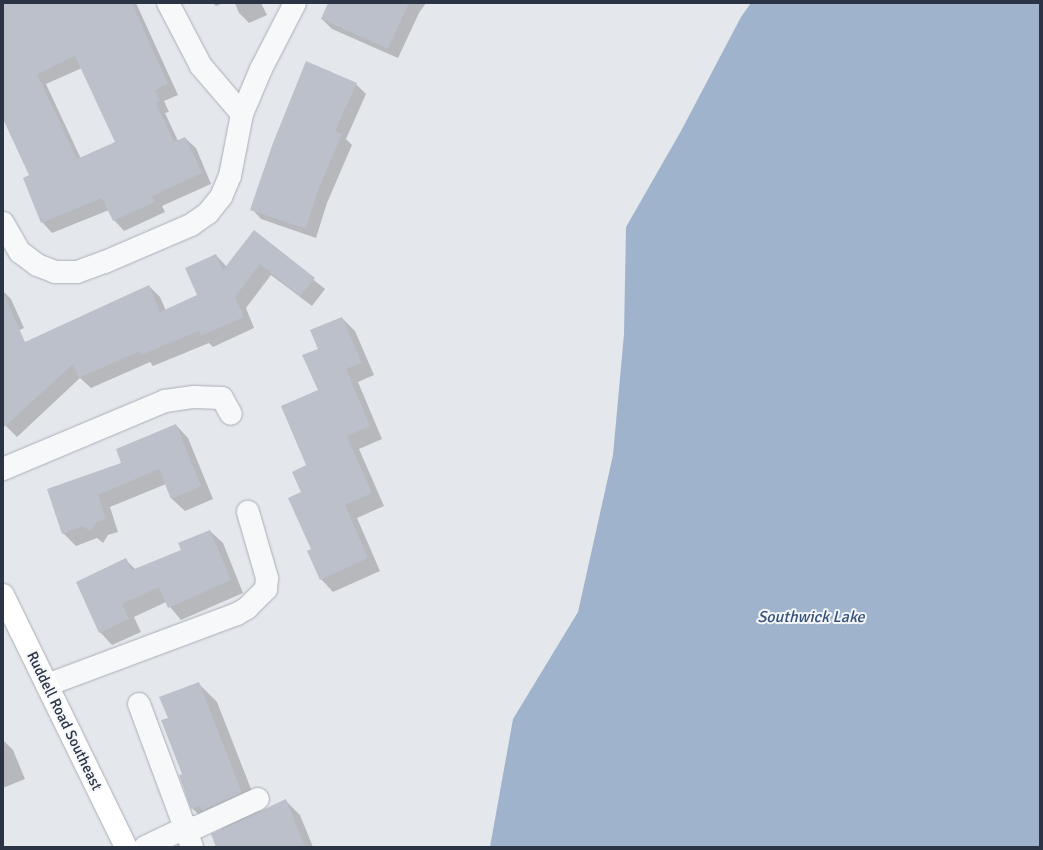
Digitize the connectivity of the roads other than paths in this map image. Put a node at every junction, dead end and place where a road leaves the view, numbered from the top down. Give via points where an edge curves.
1 (168, 3) edge
2 (295, 3) edge
3 (242, 114) junction
4 (3, 223) edge
5 (231, 414) dead end
6 (3, 469) edge
7 (248, 512) dead end
8 (3, 596) edge
9 (46, 685) junction
10 (139, 704) dead end
11 (258, 799) dead end
12 (188, 838) edge
13 (126, 847) edge
14 (145, 847) edge

1 - 3 street via 201,66
2 - 3 street via 261,69
3 - 4 street via 230,176 221,197 208,213 191,225 77,272 55,272 37,265 20,252
5 - 6 street via 222,398 194,397 165,401
7 - 9 street via 267,578 266,589 247,608 237,614
8 - 9 main road, Ruddell Road Southeast
9 - 13 main road, Ruddell Road Southeast
10 - 12 street
11 - 12 street via 198,827
12 - 14 street

